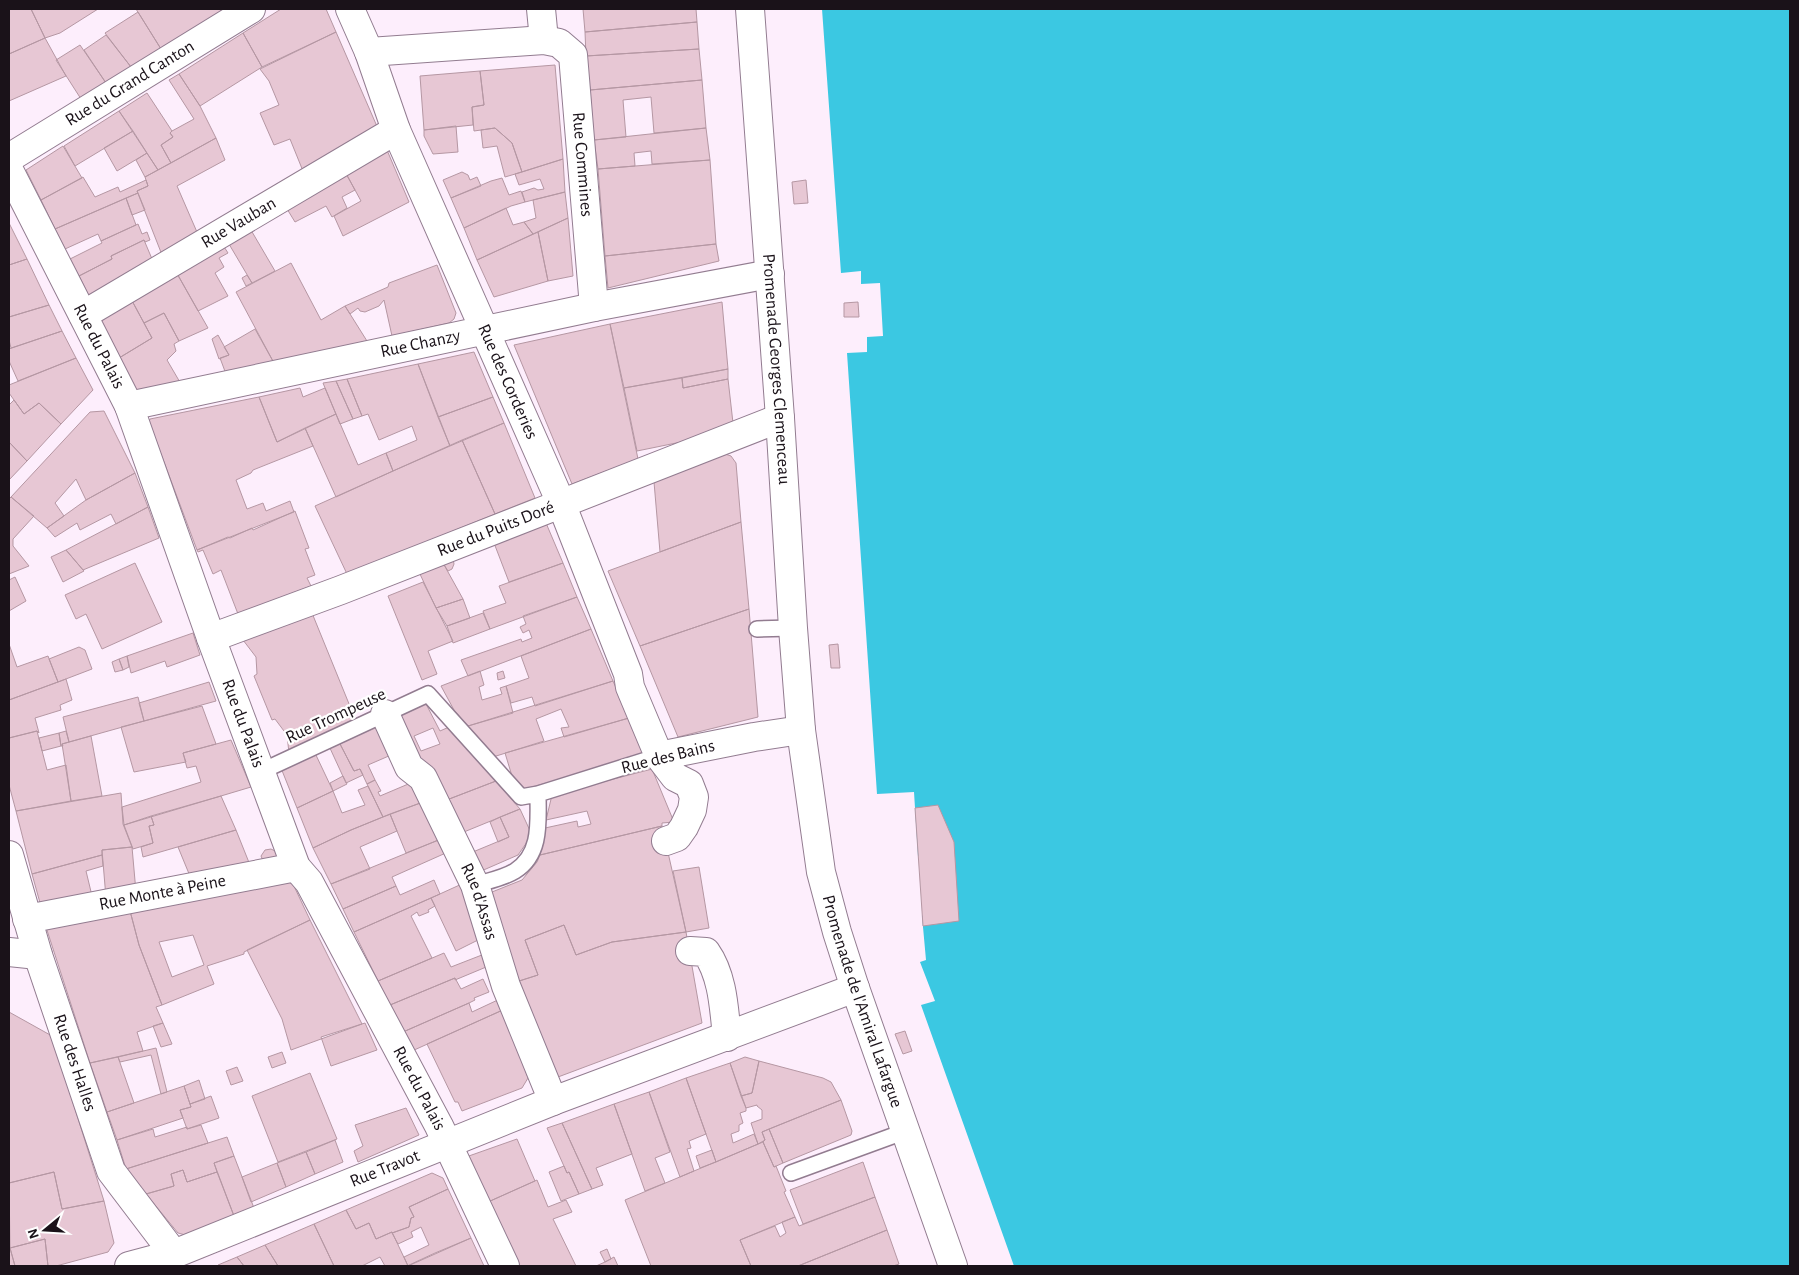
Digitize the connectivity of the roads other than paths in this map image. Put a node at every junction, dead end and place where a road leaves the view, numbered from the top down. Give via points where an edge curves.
1 (251, 9) edge
2 (350, 9) edge
3 (542, 9) edge
4 (750, 9) edge
5 (544, 40) junction
6 (369, 52) junction
7 (396, 130) junction
8 (9, 158) edge
9 (9, 170) edge
10 (770, 274) junction
11 (594, 307) junction
12 (83, 315) junction
13 (485, 331) junction
14 (129, 406) junction
15 (780, 418) junction
16 (561, 503) junction
17 (793, 628) junction
18 (757, 630) dead end
19 (211, 638) junction
20 (385, 714) junction
21 (801, 730) junction
22 (658, 756) junction
23 (260, 772) junction
24 (538, 794) junction
25 (666, 841) dead end
26 (9, 855) edge
27 (296, 867) junction
28 (475, 885) junction
29 (27, 920) junction
30 (690, 951) dead end
31 (9, 952) edge
32 (38, 955) junction
33 (855, 988) junction
34 (727, 1037) junction
35 (553, 1101) junction
36 (906, 1131) junction
37 (448, 1145) junction
38 (791, 1173) dead end
39 (174, 1254) junction
40 (129, 1266) edge
41 (505, 1266) edge
42 (953, 1266) edge

1 - 8 street, Rue du Grand Canton
2 - 6 street, Rue des Corderies
3 - 5 street
4 - 10 street, Promenade Georges Clemenceau
5 - 6 street, Rue Commines
5 - 11 street, Rue Commines via 559,43 572,55
6 - 7 street, Rue des Corderies
7 - 12 street, Rue Vauban
7 - 13 street, Rue des Corderies
9 - 12 street, Rue du Palais
10 - 11 street, Rue Chanzy
10 - 15 street, Promenade Georges Clemenceau
11 - 13 street, Rue Chanzy
12 - 14 street, Rue du Palais
13 - 14 street, Rue Chanzy
13 - 16 street, Rue des Corderies
14 - 19 street, Rue du Palais
15 - 16 street, Rue du Puits Doré
15 - 17 street, Promenade Georges Clemenceau
16 - 19 street, Rue du Puits Doré
16 - 22 street, Rue des Corderies
17 - 18 lane
17 - 21 street, Promenade Georges Clemenceau
19 - 23 street, Rue du Palais
20 - 23 lane, Rue Trompeuse
20 - 24 lane, Rue Trompeuse via 428,694 521,796
20 - 28 street, Rue d'Assas via 410,767 423,778
21 - 22 street, Rue des Bains
21 - 33 street, Promenade de l'Amiral Lafargue via 821,872
22 - 24 lane, Rue des Bains
22 - 25 street, Rue des Corderies via 675,777 689,784 694,797 684,827 677,837
23 - 27 street, Rue du Palais
24 - 28 lane via 534,850 526,863 514,872
26 - 29 street, Rue des Halles
27 - 29 street, Rue Monte à Peine
27 - 37 street, Rue du Palais via 310,882
28 - 35 street, Rue d'Assas via 506,986
29 - 32 street, Rue des Halles
30 - 34 street via 706,952 714,964 724,1004
31 - 32 street
32 - 39 street, Rue des Halles via 112,1171
33 - 34 street, Rue Travot
33 - 36 street, Promenade de l'Amiral Lafargue
34 - 35 street, Rue Travot
35 - 37 street, Rue Travot
36 - 38 lane
36 - 42 street, Promenade de l'Amiral Lafargue
37 - 39 street, Rue Travot
37 - 41 street, Rue du Palais
39 - 40 street, Rue Travot

